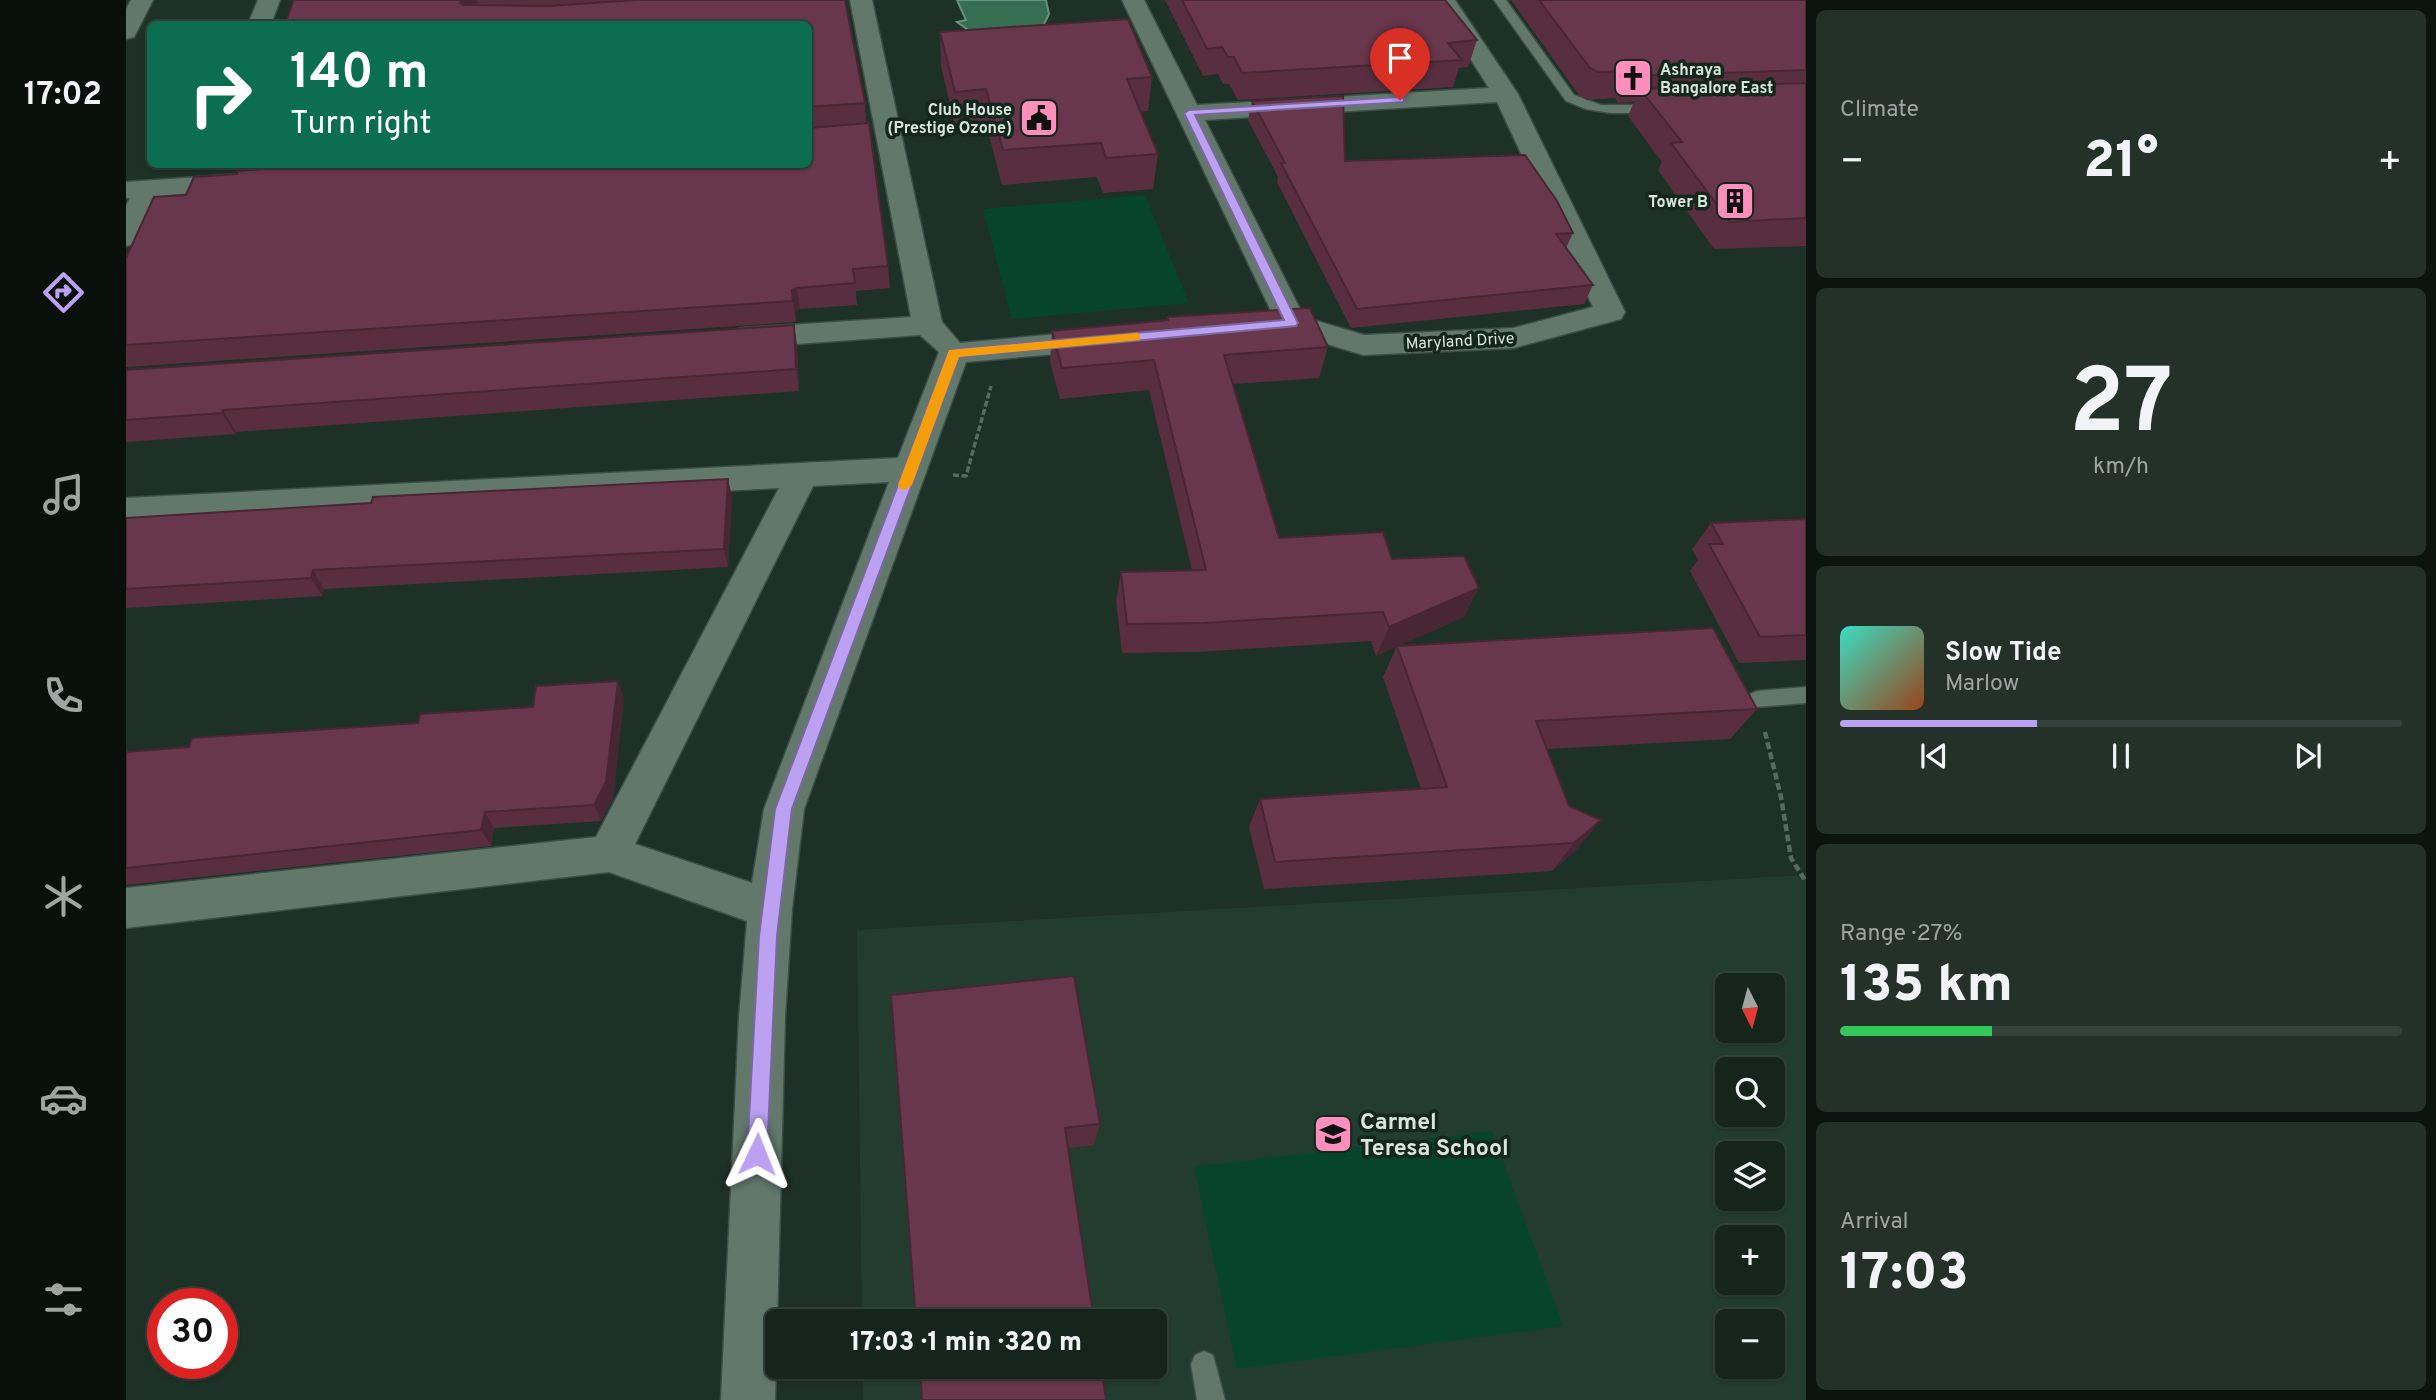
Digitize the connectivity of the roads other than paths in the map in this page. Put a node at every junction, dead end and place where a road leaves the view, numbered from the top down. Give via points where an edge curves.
1 (142, 0) edge
2 (269, 0) edge
3 (862, 0) edge
4 (1133, 0) edge
5 (1444, 0) edge
6 (1500, 0) edge
7 (261, 21) edge
8 (126, 32) edge
9 (1506, 94) junction
10 (1671, 108) edge
11 (1189, 113) junction
12 (889, 132) junction
13 (862, 134) edge
14 (202, 175) edge
15 (268, 180) edge
16 (136, 190) edge
17 (126, 238) edge
18 (1292, 323) junction
19 (1238, 328) edge
20 (1129, 338) edge
21 (941, 339) junction
22 (707, 340) edge
23 (911, 469) junction
24 (802, 475) junction
25 (126, 510) edge
26 (1806, 695) edge
27 (1757, 699) road end
28 (609, 854) junction
29 (126, 908) edge
30 (770, 909) junction
31 (1204, 1364) dead end
32 (748, 1400) edge
33 (1212, 1400) edge

1 - 8 street
2 - 7 street
3 - 12 street
4 - 11 street
5 - 9 street, Maryland Drive
6 - 10 lane via 1570,98 1607,110
9 - 11 street
9 - 18 street, Maryland Drive via 1610,312 1514,338 1363,345
11 - 18 street
12 - 13 street
12 - 21 street
14 - 15 street
14 - 16 street
16 - 17 street
18 - 19 street
20 - 21 street
21 - 22 street
21 - 23 street
23 - 24 street
23 - 30 street via 784,809
24 - 25 street
24 - 28 street
26 - 27 lane
28 - 29 street
28 - 30 street
30 - 32 street
31 - 33 lane

